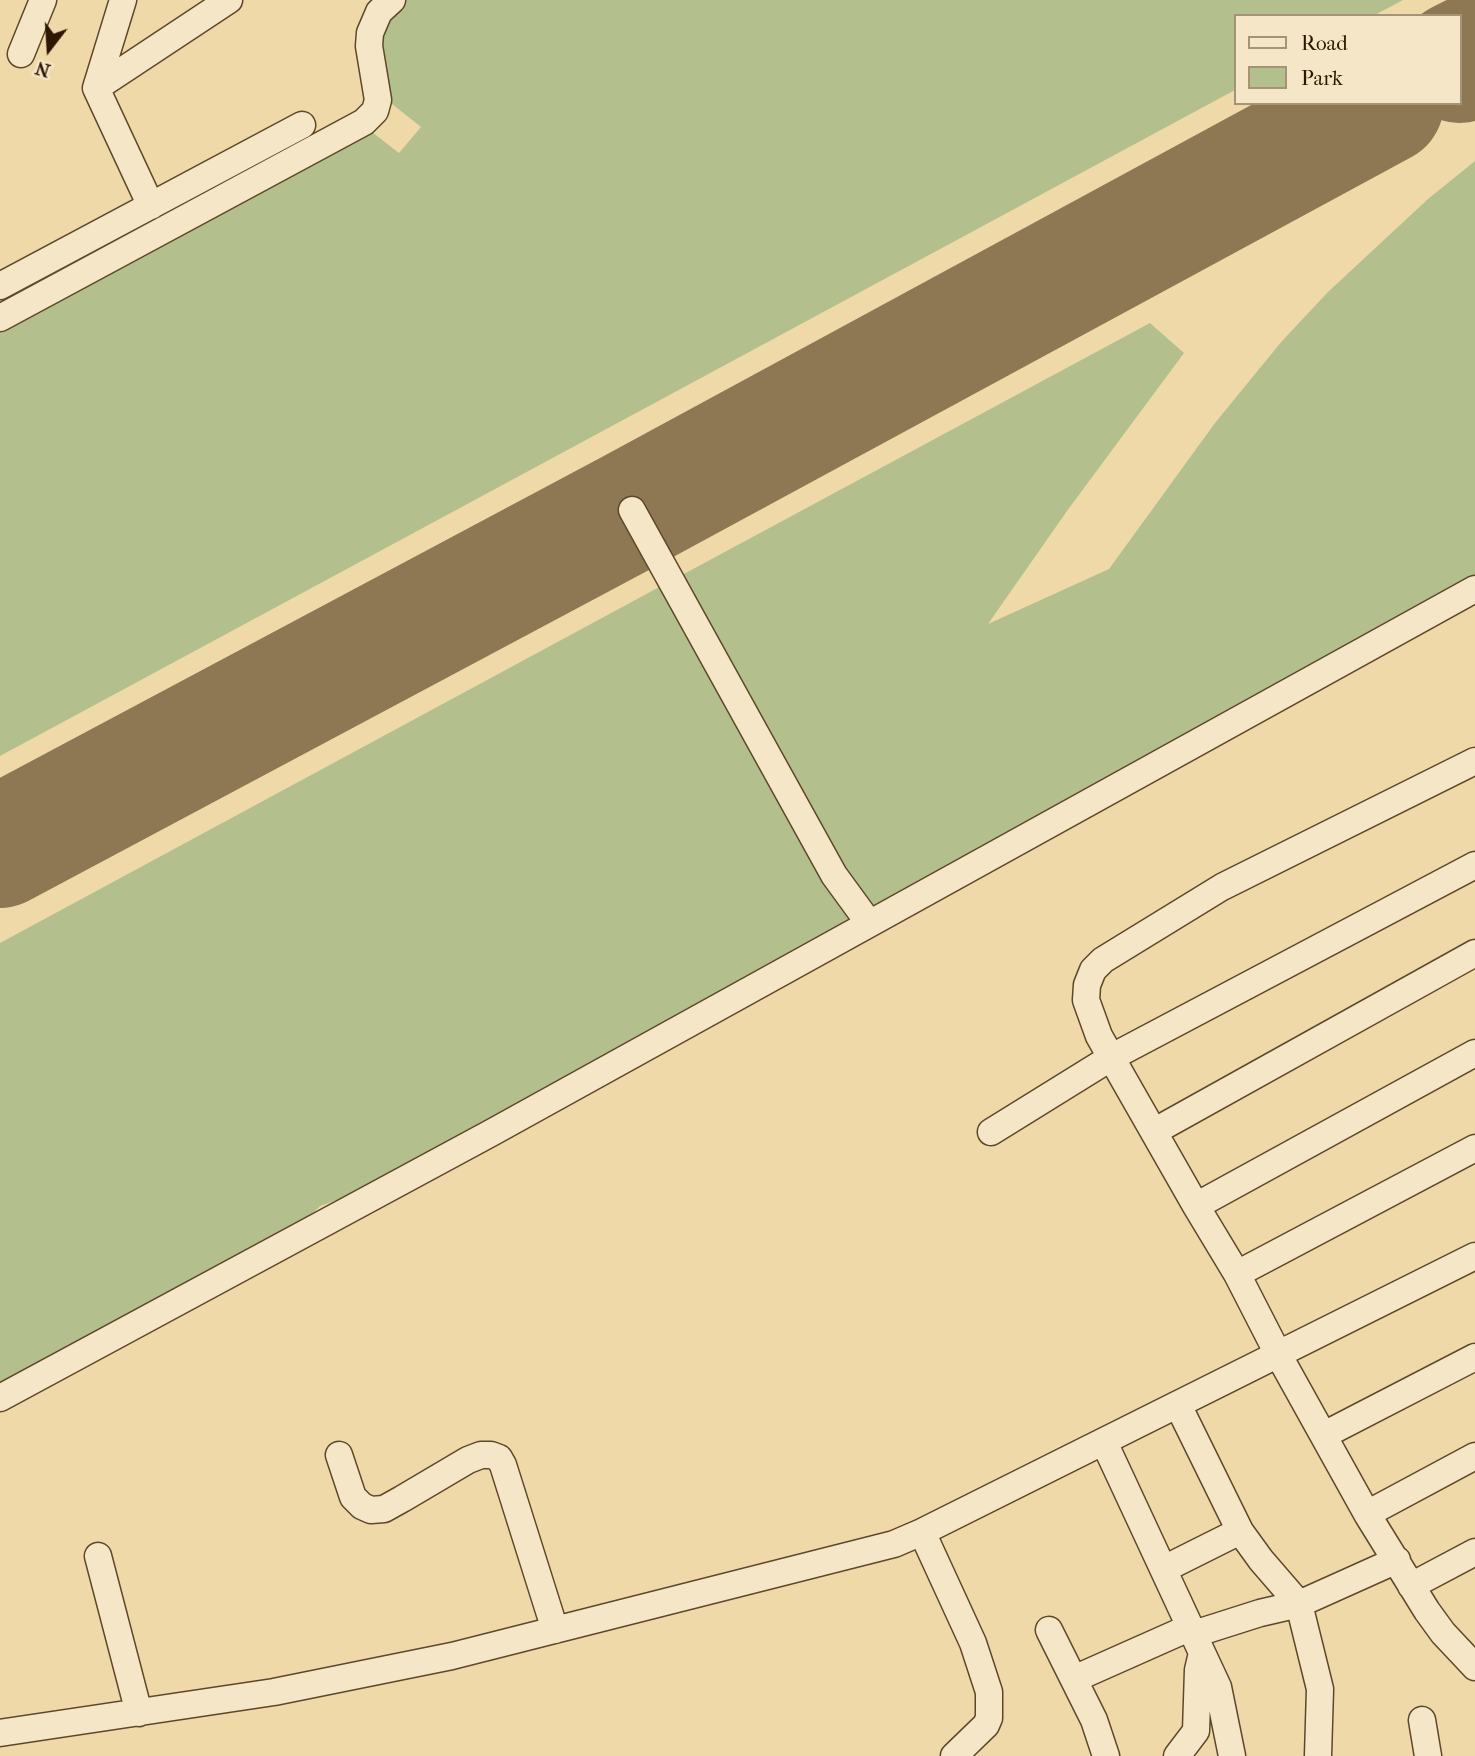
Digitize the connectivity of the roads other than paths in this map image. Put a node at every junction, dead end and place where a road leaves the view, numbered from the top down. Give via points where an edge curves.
1 (43, 0) edge
2 (122, 0) edge
3 (229, 0) edge
4 (393, 0) edge
5 (21, 54) dead end
6 (96, 88) junction
7 (302, 125) dead end
8 (151, 206) junction
9 (0, 286) edge
10 (0, 318) edge
11 (632, 510) dead end
12 (1475, 589) edge
13 (1475, 761) edge
14 (1475, 865) edge
15 (869, 923) junction
16 (1475, 953) edge
17 (1475, 1054) edge
18 (1112, 1057) junction
19 (1154, 1131) junction
20 (991, 1132) dead end
21 (1475, 1148) edge
22 (1196, 1206) junction
23 (1475, 1256) edge
24 (1237, 1274) junction
25 (1278, 1354) junction
26 (1475, 1357) edge
27 (0, 1398) edge
28 (1178, 1405) junction
29 (1324, 1435) junction
30 (1104, 1441) junction
31 (339, 1455) dead end
32 (1475, 1456) edge
33 (1367, 1514) junction
34 (1240, 1531) junction
35 (922, 1532) junction
36 (1475, 1552) edge
37 (98, 1556) dead end
38 (1397, 1560) junction
39 (1164, 1569) junction
40 (1411, 1586) junction
41 (1299, 1604) junction
42 (555, 1630) junction
43 (1049, 1630) dead end
44 (1196, 1638) junction
45 (1471, 1655) edge
46 (1074, 1679) junction
47 (139, 1713) junction
48 (1422, 1720) dead end
49 (0, 1733) edge
50 (954, 1756) edge
51 (1106, 1756) edge
52 (1177, 1756) edge
53 (1233, 1756) edge
54 (1318, 1756) edge
55 (1428, 1756) edge

1 - 5 street
2 - 6 street
3 - 6 street
4 - 10 street via 379,12 370,33 378,100 364,122
6 - 8 street
7 - 8 street
8 - 9 street
11 - 15 street via 834,875
12 - 15 street
13 - 18 street via 1222,887 1102,960 1087,985 1086,1000 1099,1037
14 - 18 street
15 - 27 street
16 - 19 street
17 - 22 street
18 - 19 street
18 - 20 street
19 - 22 street
21 - 24 street
22 - 24 street
23 - 25 street
24 - 25 street
25 - 28 street
25 - 29 street
26 - 29 street
28 - 30 street
28 - 34 street
29 - 33 street
30 - 35 street
30 - 39 street
31 - 42 street via 353,1497 371,1510 384,1509 468,1460 481,1455 499,1458
32 - 33 street
33 - 38 street
34 - 39 street
34 - 41 street
35 - 42 street via 894,1544
35 - 50 street via 973,1643 989,1692 986,1725
36 - 40 street
37 - 47 street
38 - 40 street
38 - 41 street
39 - 44 street
40 - 45 street via 1443,1633
41 - 44 street via 1259,1613
41 - 54 street via 1320,1689
42 - 47 street via 274,1692
43 - 46 street
44 - 46 street
44 - 52 street via 1196,1731
44 - 53 street via 1217,1687
46 - 51 street
47 - 49 street
48 - 55 street

